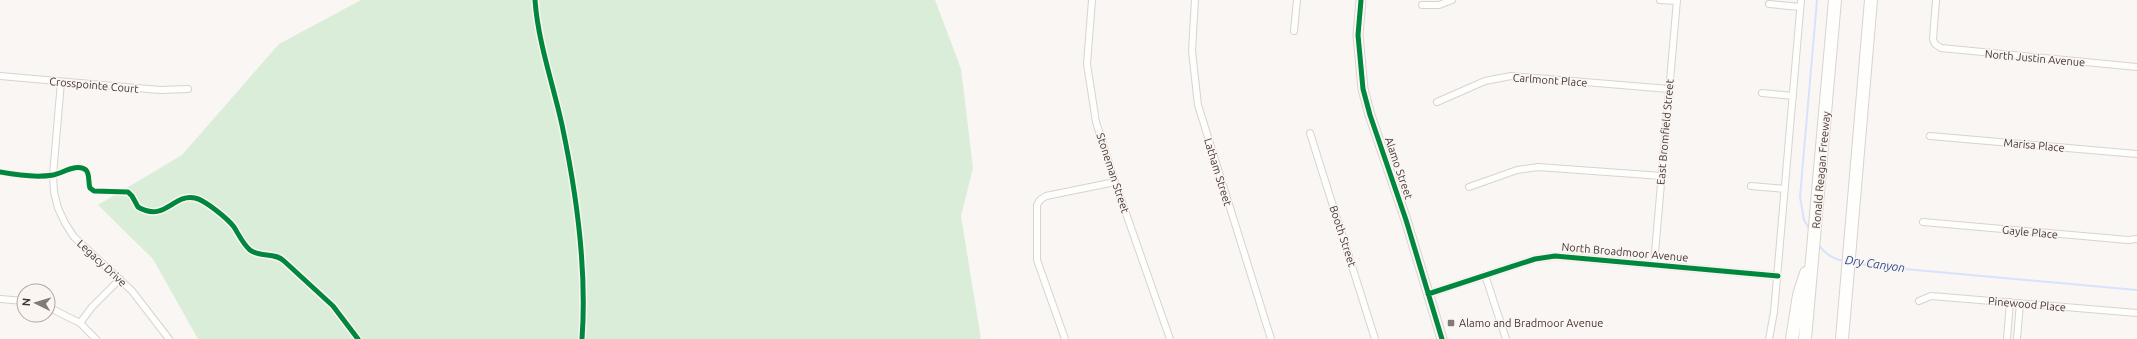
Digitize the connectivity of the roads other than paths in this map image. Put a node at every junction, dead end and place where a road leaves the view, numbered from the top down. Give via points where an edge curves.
1 (1092, 0) edge
2 (1195, 0) edge
3 (1297, 0) edge
4 (1361, 0) edge
5 (1452, 0) edge
6 (1660, 0) edge
7 (1801, 0) edge
8 (1835, 0) edge
9 (1871, 0) edge
10 (1936, 0) edge
11 (1677, 1) edge
12 (1769, 4) dead end
13 (1422, 5) dead end
14 (1800, 7) junction
15 (1294, 31) dead end
16 (2137, 67) edge
17 (0, 76) edge
18 (61, 82) junction
19 (188, 89) dead end
20 (1669, 89) junction
21 (1762, 93) dead end
22 (1793, 96) junction
23 (1437, 102) dead end
24 (1310, 133) dead end
25 (1930, 136) dead end
26 (2137, 154) edge
27 (1662, 176) junction
28 (1114, 182) junction
29 (1751, 186) dead end
30 (1469, 187) dead end
31 (1785, 189) junction
32 (1923, 222) dead end
33 (2137, 239) edge
34 (1813, 251) junction
35 (1654, 264) junction
36 (1485, 275) junction
37 (1778, 276) junction
38 (120, 279) junction
39 (1428, 294) junction
40 (0, 299) edge
41 (16, 300) edge
42 (1919, 301) dead end
43 (2010, 302) junction
44 (2020, 303) junction
45 (56, 311) edge
46 (2137, 313) edge
47 (80, 323) junction
48 (96, 339) edge
49 (169, 339) edge
50 (1065, 339) edge
51 (1170, 339) edge
52 (1271, 339) edge
53 (1376, 339) edge
54 (1442, 339) edge
55 (1506, 339) edge
56 (1769, 339) edge
57 (1792, 339) edge
58 (1805, 339) edge
59 (1843, 339) edge
60 (2007, 339) edge
61 (2017, 339) edge

1 - 28 street, Stoneman Street via 1087,64 1089,84 1096,122
2 - 52 street, Latham Street via 1192,51 1198,105
3 - 15 street
4 - 39 main road, Alamo Street via 1358,35 1363,88
5 - 13 street via 1439,5
6 - 11 street
7 - 14 street
8 - 34 highway, Ronald Reagan Freeway
9 - 59 highway
10 - 16 street, North Justin Avenue via 1933,34 1935,44 1949,50
11 - 20 street, East Bromfield Street
12 - 14 street
14 - 22 street
17 - 18 street, Crosspointe Court
18 - 19 street, Crosspointe Court via 160,90
18 - 38 street, Legacy Drive via 53,175 58,208 74,237
20 - 23 street, Carlmont Place via 1511,76 1485,81
20 - 27 street, East Bromfield Street
21 - 22 street
22 - 31 street
24 - 53 street, Booth Street
25 - 26 street, Marisa Place
27 - 30 street via 1538,166 1517,170
27 - 35 street, East Bromfield Street
28 - 50 street via 1046,196 1037,205 1037,260
28 - 51 street, Stoneman Street
29 - 31 street
31 - 37 street
32 - 33 street, Gayle Place
34 - 57 highway via 1799,295
34 - 58 highway, Ronald Reagan Freeway
35 - 36 street, North Broadmoor Avenue via 1555,256
35 - 37 street, North Broadmoor Avenue
36 - 39 street, North Broadmoor Avenue
36 - 55 street
37 - 56 street
38 - 47 street via 105,292
38 - 49 street, Legacy Drive via 143,303
39 - 54 main road, Alamo Street
40 - 41 street
42 - 43 street, Pinewood Place via 1931,296
43 - 44 street, Pinewood Place
43 - 60 street
44 - 46 street, Pinewood Place
44 - 61 street
45 - 47 street
47 - 48 street

